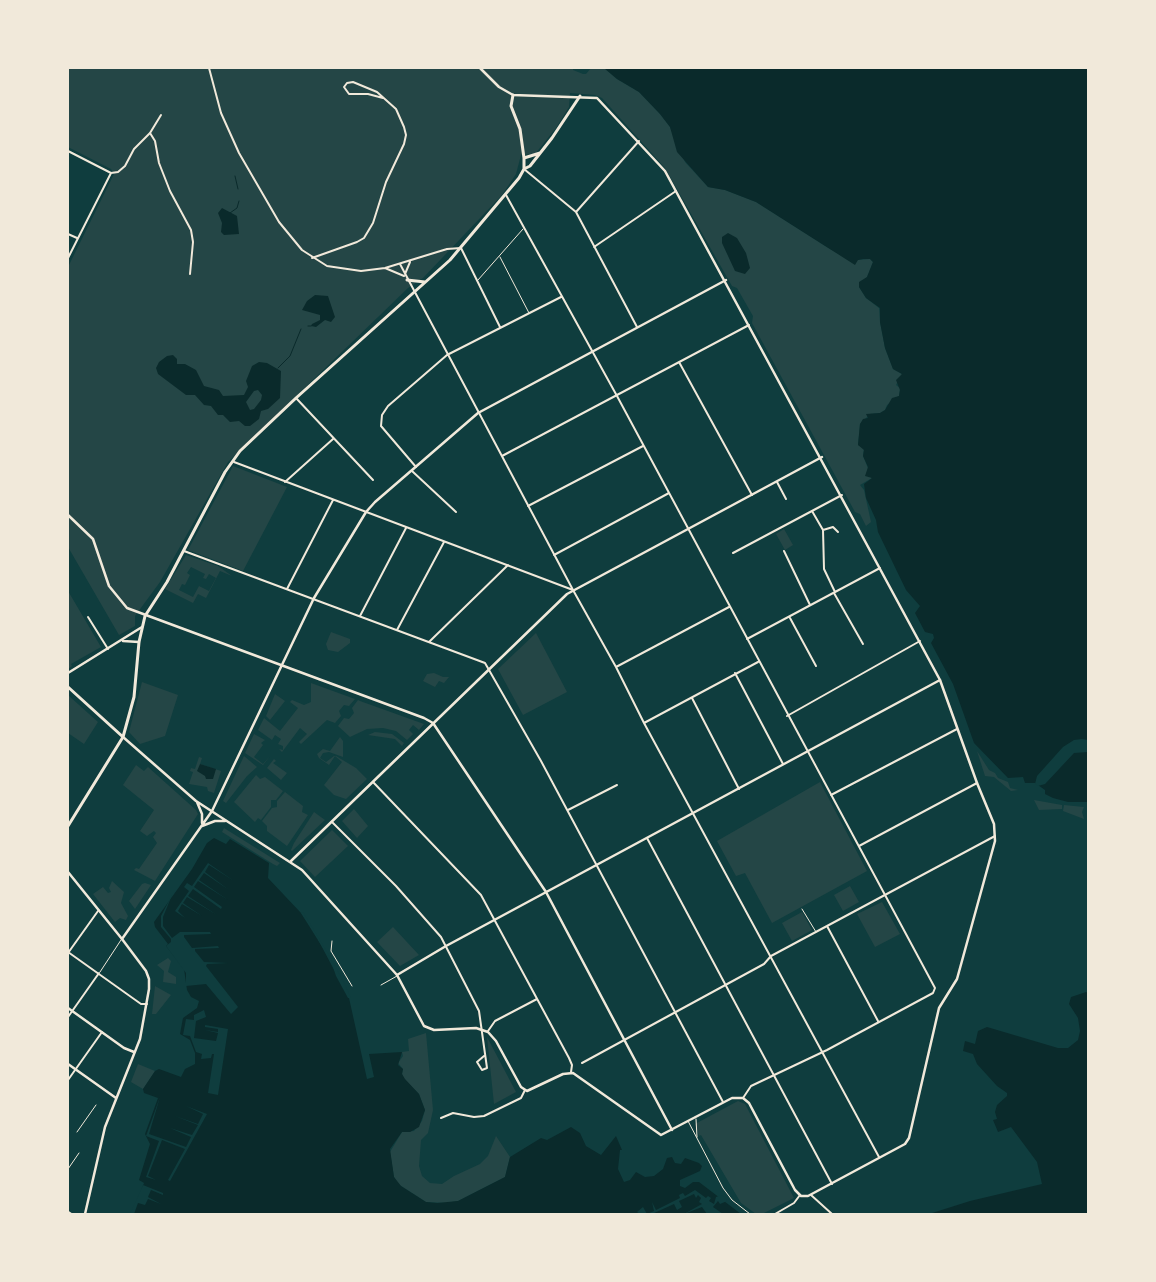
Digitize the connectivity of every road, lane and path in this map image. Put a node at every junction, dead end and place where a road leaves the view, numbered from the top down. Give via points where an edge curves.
1 (209, 68) edge
2 (480, 68) edge
3 (513, 95) junction
4 (580, 96) junction
5 (383, 98) junction
6 (161, 115) dead end
7 (150, 133) junction
8 (639, 141) junction
9 (546, 147) junction
10 (68, 151) edge
11 (524, 158) junction
12 (524, 169) junction
13 (111, 173) junction
14 (676, 190) junction
15 (506, 195) junction
16 (576, 212) junction
17 (523, 229) junction
18 (68, 234) edge
19 (78, 239) junction
20 (594, 247) junction
21 (461, 248) junction
22 (500, 257) junction
23 (68, 258) edge
24 (312, 258) junction
25 (412, 261) junction
26 (400, 264) junction
27 (385, 268) junction
28 (190, 274) dead end
29 (406, 278) junction
30 (478, 280) junction
31 (726, 280) junction
32 (425, 282) junction
33 (414, 292) junction
34 (561, 297) junction
35 (529, 314) junction
36 (749, 325) junction
37 (500, 327) junction
38 (637, 327) junction
39 (592, 352) junction
40 (447, 355) junction
41 (679, 362) junction
42 (617, 396) junction
43 (296, 398) junction
44 (478, 413) junction
45 (333, 439) junction
46 (644, 446) junction
47 (502, 456) junction
48 (822, 458) junction
49 (231, 461) junction
50 (416, 467) junction
51 (412, 471) junction
52 (373, 480) dead end
53 (285, 482) junction
54 (777, 482) junction
55 (669, 493) junction
56 (752, 495) junction
57 (842, 495) junction
58 (786, 498) dead end
59 (333, 500) junction
60 (528, 506) junction
61 (812, 511) junction
62 (366, 512) junction
63 (456, 512) dead end
64 (68, 515) edge
65 (406, 528) junction
66 (688, 530) junction
67 (823, 530) junction
68 (838, 532) dead end
69 (444, 542) junction
70 (184, 551) junction
71 (784, 552) dead end
72 (733, 553) dead end
73 (554, 554) junction
74 (508, 565) junction
75 (880, 568) junction
76 (287, 589) junction
77 (573, 590) junction
78 (834, 593) junction
79 (314, 598) junction
80 (810, 604) junction
81 (730, 607) junction
82 (145, 616) junction
83 (360, 616) junction
84 (88, 617) dead end
85 (790, 618) junction
86 (142, 627) junction
87 (397, 630) junction
88 (747, 639) junction
89 (122, 641) junction
90 (139, 642) junction
91 (429, 642) junction
92 (920, 642) junction
93 (862, 644) dead end
94 (108, 649) junction
95 (758, 662) junction
96 (280, 665) junction
97 (816, 666) dead end
98 (616, 667) junction
99 (490, 669) junction
100 (68, 673) edge
101 (735, 673) junction
102 (940, 680) junction
103 (68, 687) edge
104 (692, 698) junction
105 (788, 716) junction
106 (433, 723) junction
107 (644, 723) junction
108 (958, 728) junction
109 (123, 736) junction
110 (808, 752) junction
111 (784, 765) junction
112 (373, 782) junction
113 (977, 783) junction
114 (617, 786) dead end
115 (739, 789) junction
116 (831, 795) junction
117 (196, 801) junction
118 (212, 811) junction
119 (567, 811) junction
120 (693, 812) junction
121 (227, 820) junction
122 (332, 822) junction
123 (68, 826) edge
124 (201, 826) junction
125 (996, 835) junction
126 (647, 838) junction
127 (858, 846) junction
128 (291, 861) junction
129 (596, 866) junction
130 (68, 872) edge
131 (546, 892) junction
132 (884, 895) junction
133 (802, 909) dead end
134 (98, 911) junction
135 (496, 919) junction
136 (827, 926) junction
137 (816, 933) junction
138 (122, 939) junction
139 (332, 941) dead end
140 (446, 946) junction
141 (68, 952) edge
142 (772, 956) junction
143 (99, 973) junction
144 (398, 975) junction
145 (352, 986) dead end
146 (381, 986) dead end
147 (725, 986) junction
148 (537, 999) junction
149 (147, 1004) junction
150 (68, 1008) edge
151 (72, 1011) junction
152 (675, 1014) junction
153 (68, 1017) edge
154 (879, 1022) junction
155 (481, 1028) junction
156 (102, 1032) junction
157 (488, 1032) junction
158 (624, 1040) junction
159 (134, 1052) junction
160 (822, 1052) junction
161 (484, 1056) junction
162 (68, 1064) edge
163 (582, 1064) dead end
164 (75, 1069) junction
165 (571, 1072) junction
166 (773, 1075) junction
167 (68, 1080) edge
168 (525, 1090) junction
169 (116, 1098) junction
170 (743, 1098) junction
171 (722, 1102) junction
172 (96, 1105) dead end
173 (695, 1117) junction
174 (441, 1118) dead end
175 (688, 1120) junction
176 (672, 1130) junction
177 (77, 1132) dead end
178 (698, 1138) junction
179 (78, 1153) dead end
180 (879, 1157) junction
181 (68, 1169) edge
182 (832, 1184) junction
183 (800, 1195) junction
184 (811, 1195) junction
185 (85, 1214) edge
186 (750, 1214) edge
187 (775, 1214) edge
188 (832, 1214) edge

1 - 24 street via 225,124 243,161 292,240
2 - 3 street via 499,87
3 - 4 street
3 - 11 main road via 511,106 520,129
4 - 8 street via 600,100
4 - 9 main road
5 - 5 street via 353,82 345,86 349,94
5 - 24 street via 396,109 406,135 373,223 364,238
6 - 7 street
7 - 13 street via 134,149 125,166
7 - 28 street via 170,191 191,230
8 - 14 street via 665,171
8 - 16 street
9 - 11 main road via 535,156
9 - 12 main road
10 - 13 street
11 - 12 main road
12 - 15 main road
12 - 16 street
13 - 19 street
14 - 20 street
14 - 31 street
15 - 17 street
15 - 21 main road
16 - 20 street
17 - 22 street
17 - 34 street
18 - 19 street
19 - 23 street
20 - 38 street
21 - 25 street via 447,249
21 - 30 street
21 - 32 main road
22 - 30 street
22 - 35 street
24 - 27 street via 345,270
25 - 26 street
25 - 29 street
26 - 27 street
26 - 29 street
27 - 29 street
29 - 32 main road
29 - 33 street
30 - 37 street
31 - 36 street
31 - 38 street
32 - 33 main road
33 - 40 street
33 - 43 main road
34 - 35 street
34 - 39 street
35 - 37 street
36 - 41 street
36 - 48 street
37 - 40 street
38 - 39 street
39 - 42 street
39 - 44 street
40 - 44 street
40 - 50 street via 388,406 382,415 381,426
41 - 42 street
41 - 56 street
42 - 46 street
42 - 47 street
43 - 45 street
43 - 49 main road
44 - 47 street
44 - 50 street
45 - 52 street
45 - 53 street
46 - 55 street
46 - 60 street
47 - 60 street
48 - 54 street
48 - 57 street
49 - 53 street
49 - 70 main road
50 - 51 street
51 - 62 street
51 - 63 street
53 - 59 street
54 - 56 street
54 - 58 street
55 - 66 street
55 - 73 street
56 - 66 street
57 - 61 street
57 - 75 street
59 - 62 street
59 - 76 street
60 - 73 street
61 - 67 street
61 - 72 street
62 - 65 street
62 - 79 street
64 - 82 street via 95,542 113,593 127,608
65 - 69 street
65 - 83 street
66 - 77 street
66 - 81 street
67 - 68 street via 833,526
67 - 78 street via 824,569
69 - 74 street
69 - 87 street
70 - 76 street
70 - 82 main road
71 - 80 street
73 - 77 street
74 - 77 street
74 - 91 street
75 - 78 street
75 - 92 street
76 - 79 street
77 - 98 street
77 - 99 street
78 - 80 street
78 - 93 street
79 - 83 street
79 - 96 street
80 - 85 street
81 - 88 street
81 - 98 street
82 - 86 main road
82 - 96 street
83 - 87 street
84 - 94 street
85 - 88 street
85 - 97 street
86 - 89 street
86 - 90 main road
87 - 91 street
88 - 95 street
89 - 90 street
89 - 94 street
90 - 109 main road via 134,697
91 - 99 street via 485,663
92 - 102 street
92 - 105 street
94 - 100 street
95 - 101 street
95 - 105 street
96 - 106 street
96 - 118 street
98 - 107 street
99 - 106 street
99 - 119 street
101 - 104 street
101 - 111 street
102 - 108 street
102 - 110 street
103 - 109 main road
104 - 107 street
104 - 115 street
105 - 110 street
106 - 112 street
106 - 131 street
107 - 120 street
108 - 113 street
108 - 116 street
109 - 117 street
109 - 123 main road
110 - 111 street
110 - 116 street
111 - 115 street
112 - 122 street
112 - 135 street via 481,896
113 - 125 street
113 - 127 street
114 - 119 street
115 - 120 street
116 - 127 street
117 - 118 street
117 - 124 street via 202,814
118 - 121 street
118 - 124 street
119 - 129 street
120 - 126 street
120 - 142 street
121 - 124 street
121 - 128 street
122 - 128 street
122 - 140 street via 396,886
124 - 138 street
125 - 132 street
125 - 180 street via 960,970 939,1008 909,1138 905,1144
126 - 129 street
126 - 147 street
127 - 132 street
128 - 144 street
129 - 131 street
129 - 152 street
130 - 134 street
131 - 135 street
131 - 158 street
132 - 136 street
132 - 154 street via 935,988 934,993
133 - 137 street
134 - 138 street
134 - 141 street
135 - 140 street
135 - 148 street
136 - 137 street
136 - 154 street
137 - 142 street
138 - 143 street
138 - 149 street via 148,974
139 - 145 street via 331,951
140 - 144 street
140 - 155 street via 479,1011
141 - 143 street
142 - 147 street
142 - 160 street
143 - 149 street via 141,1004
143 - 151 street
144 - 146 street
144 - 155 street via 422,1024 434,1030
147 - 152 street
147 - 166 street
148 - 157 street via 495,1021
148 - 165 street via 569,1058
149 - 159 street
150 - 151 street
151 - 153 street
151 - 156 street
152 - 158 street
152 - 171 street
154 - 160 street
155 - 157 street
155 - 161 street
156 - 159 street
156 - 164 street
157 - 168 street via 495,1038
158 - 163 street
158 - 176 street
159 - 169 street
160 - 166 street
160 - 180 street
161 - 161 street via 477,1062 484,1070 487,1068
162 - 164 street
164 - 167 street
164 - 169 street
165 - 168 street via 531,1091
165 - 176 street via 662,1135
166 - 170 street via 749,1088
166 - 182 street
168 - 174 street via 521,1098 484,1116 453,1113
169 - 185 street via 104,1130
170 - 171 street via 734,1097
170 - 183 street via 749,1103
171 - 173 street
172 - 177 street
173 - 175 street
173 - 178 street
175 - 176 street
175 - 178 street
178 - 186 street via 723,1188
179 - 181 street
180 - 182 street
182 - 184 street
183 - 184 street
183 - 187 street via 794,1204
184 - 188 street

